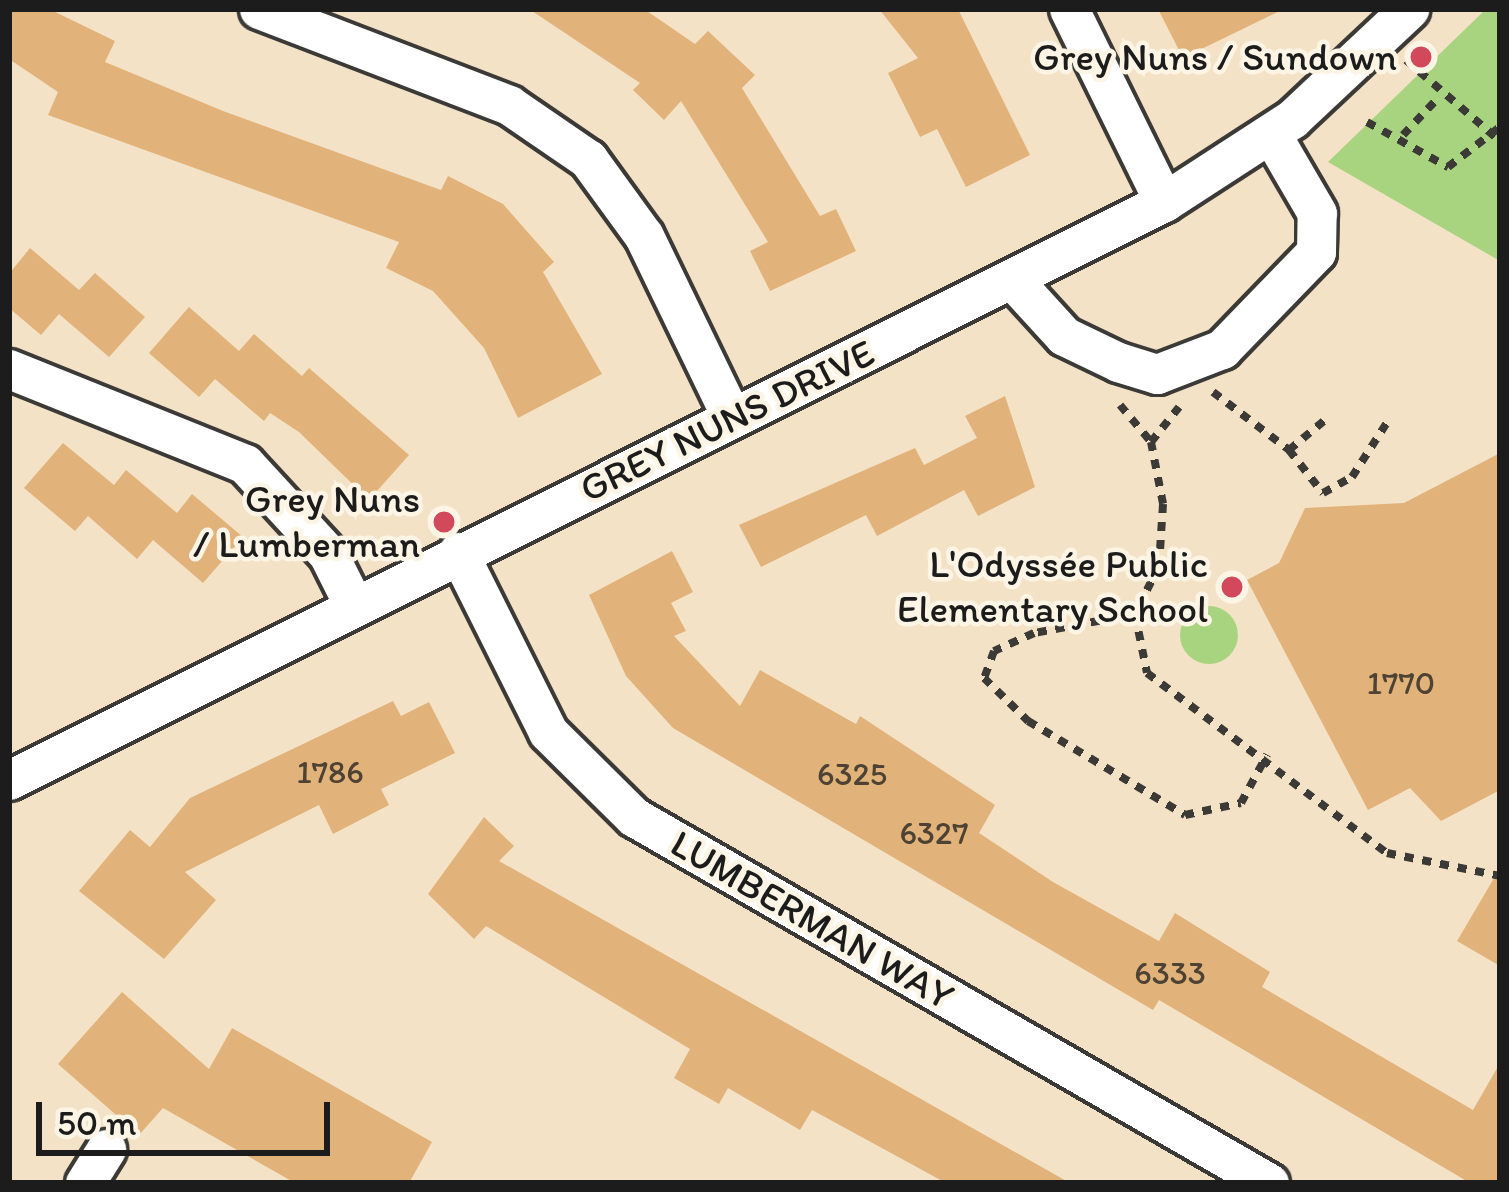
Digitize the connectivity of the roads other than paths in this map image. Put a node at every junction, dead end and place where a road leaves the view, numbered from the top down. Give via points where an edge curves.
1 (259, 9) edge
2 (1069, 9) edge
3 (1396, 22) edge
4 (1271, 134) junction
5 (1164, 202) junction
6 (1012, 279) junction
7 (12, 376) edge
8 (732, 418) junction
9 (458, 552) junction
10 (354, 606) junction
11 (9, 780) edge
12 (106, 1149) dead end
13 (85, 1183) edge
14 (1269, 1183) edge

1 - 8 street via 509,106 588,159 644,236
2 - 5 street
3 - 4 street, GREY NUNS DRIVE
4 - 5 street, GREY NUNS DRIVE
4 - 6 street via 1317,213 1316,252 1267,313 1202,356 1156,374 1118,362 1064,335
5 - 6 street, GREY NUNS DRIVE
6 - 8 street, GREY NUNS DRIVE
7 - 10 street via 245,464 328,554
8 - 9 street, GREY NUNS DRIVE
9 - 10 street, GREY NUNS DRIVE
9 - 14 street, LUMBERMAN WAY via 548,732 634,817
10 - 11 street, GREY NUNS DRIVE
12 - 13 street

